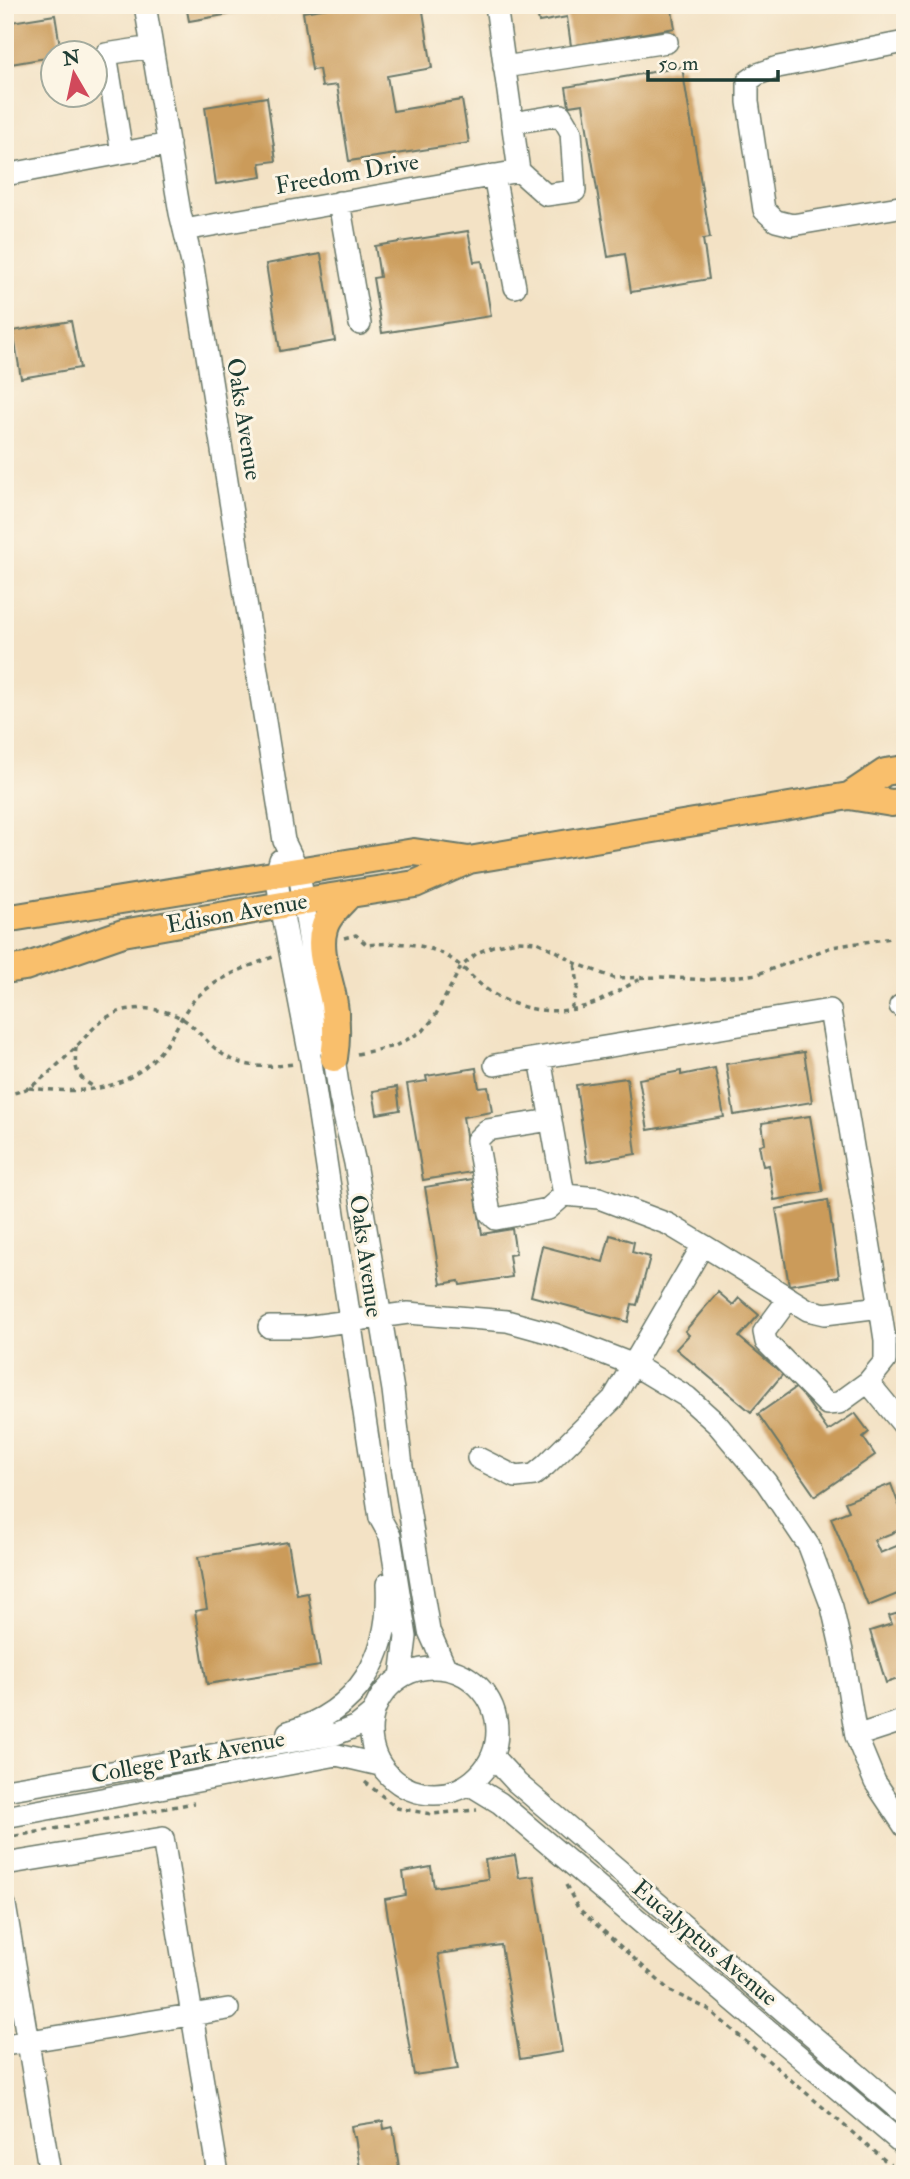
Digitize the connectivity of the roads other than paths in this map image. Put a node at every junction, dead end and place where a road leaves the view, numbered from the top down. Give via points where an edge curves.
1 (145, 5) edge
2 (496, 5) edge
3 (667, 42) dead end
4 (905, 42) edge
5 (152, 47) junction
6 (504, 67) junction
7 (512, 122) junction
8 (169, 144) junction
9 (122, 153) junction
10 (519, 171) junction
11 (5, 174) edge
12 (494, 175) junction
13 (339, 202) junction
14 (905, 206) edge
15 (184, 230) junction
16 (515, 287) dead end
17 (360, 324) dead end
18 (905, 769) edge
19 (849, 796) junction
20 (905, 801) edge
21 (469, 860) junction
22 (288, 873) junction
23 (350, 894) junction
24 (293, 903) junction
25 (5, 919) edge
26 (5, 970) edge
27 (540, 1058) junction
28 (322, 1060) junction
29 (495, 1065) dead end
30 (551, 1120) junction
31 (564, 1195) junction
32 (703, 1245) junction
33 (789, 1298) junction
34 (880, 1307) junction
35 (380, 1316) junction
36 (349, 1320) junction
37 (269, 1327) dead end
38 (634, 1365) junction
39 (868, 1382) junction
40 (905, 1427) edge
41 (478, 1458) dead end
42 (380, 1518) junction
43 (446, 1670) junction
44 (401, 1677) junction
45 (374, 1712) junction
46 (905, 1720) edge
47 (856, 1736) junction
48 (492, 1756) junction
49 (182, 1760) junction
50 (380, 1765) junction
51 (469, 1784) junction
52 (5, 1790) edge
53 (5, 1817) edge
54 (905, 1827) edge
55 (5, 1864) edge
56 (5, 1905) edge
57 (228, 2009) dead end
58 (192, 2014) junction
59 (28, 2042) junction
60 (5, 2046) edge
61 (905, 2115) edge
62 (905, 2146) edge
63 (50, 2174) edge
64 (218, 2174) edge

1 - 5 street, Oaks Avenue
2 - 6 street
3 - 6 street
4 - 14 street via 778,67 748,81 764,210 776,221 792,225
5 - 8 street, Oaks Avenue
5 - 9 street via 106,54
6 - 7 street
7 - 10 street
7 - 10 street via 561,116 571,132 575,191 546,195
8 - 9 street
8 - 15 street, Oaks Avenue
9 - 11 street
10 - 12 street, Freedom Drive
12 - 13 street, Freedom Drive
12 - 16 street
13 - 15 street, Freedom Drive
13 - 17 street
15 - 22 street, Oaks Avenue
18 - 19 main road, Edison Avenue via 885,772
19 - 20 main road, Edison Avenue
19 - 21 main road, Edison Avenue
21 - 22 main road, Edison Avenue via 414,852
21 - 23 main road, Edison Avenue via 415,884
22 - 24 street, Oaks Avenue
22 - 25 main road, Edison Avenue
23 - 24 main road, Edison Avenue
23 - 28 main road via 330,916 321,943 338,1032
24 - 26 main road, Edison Avenue via 123,933
24 - 28 street, Oaks Avenue via 324,1035
27 - 29 street
27 - 30 street
27 - 34 street via 830,1010
28 - 35 street, Oaks Avenue via 340,1098 355,1163
28 - 36 street, Oaks Avenue
30 - 31 street
30 - 31 street via 487,1130 477,1140 489,1213 496,1219 548,1209
31 - 32 street via 599,1198 668,1224
32 - 33 street
32 - 38 street
33 - 34 street via 825,1314
33 - 39 street via 764,1332 766,1342 827,1404 839,1403
34 - 39 street via 885,1361
35 - 36 street
35 - 38 street via 408,1313 507,1321
35 - 43 street, Oaks Avenue via 429,1631
36 - 37 street
36 - 42 street, Oaks Avenue
38 - 41 street via 613,1399 534,1475 516,1477
38 - 47 street via 687,1398 717,1424 766,1482 809,1546 832,1607
39 - 40 street
42 - 44 street, Oaks Avenue via 390,1535 406,1637
42 - 49 street via 389,1606 384,1637 372,1667 352,1695 329,1715 305,1727 213,1746
43 - 44 street via 431,1668
43 - 48 street via 464,1676 490,1702 497,1738
44 - 45 street via 389,1686
45 - 49 street, College Park Avenue via 358,1726 336,1734
45 - 50 street via 373,1749
46 - 47 street
47 - 54 street via 875,1782
48 - 51 street
48 - 61 street, Eucalyptus Avenue via 517,1783
49 - 52 street, College Park Avenue
50 - 51 street via 394,1780 421,1792 451,1792
50 - 53 street, College Park Avenue via 337,1755
51 - 62 street, Eucalyptus Avenue via 500,1803
55 - 58 street via 163,1838
56 - 59 street
57 - 58 street
58 - 59 street
58 - 64 street
59 - 60 street
59 - 63 street

